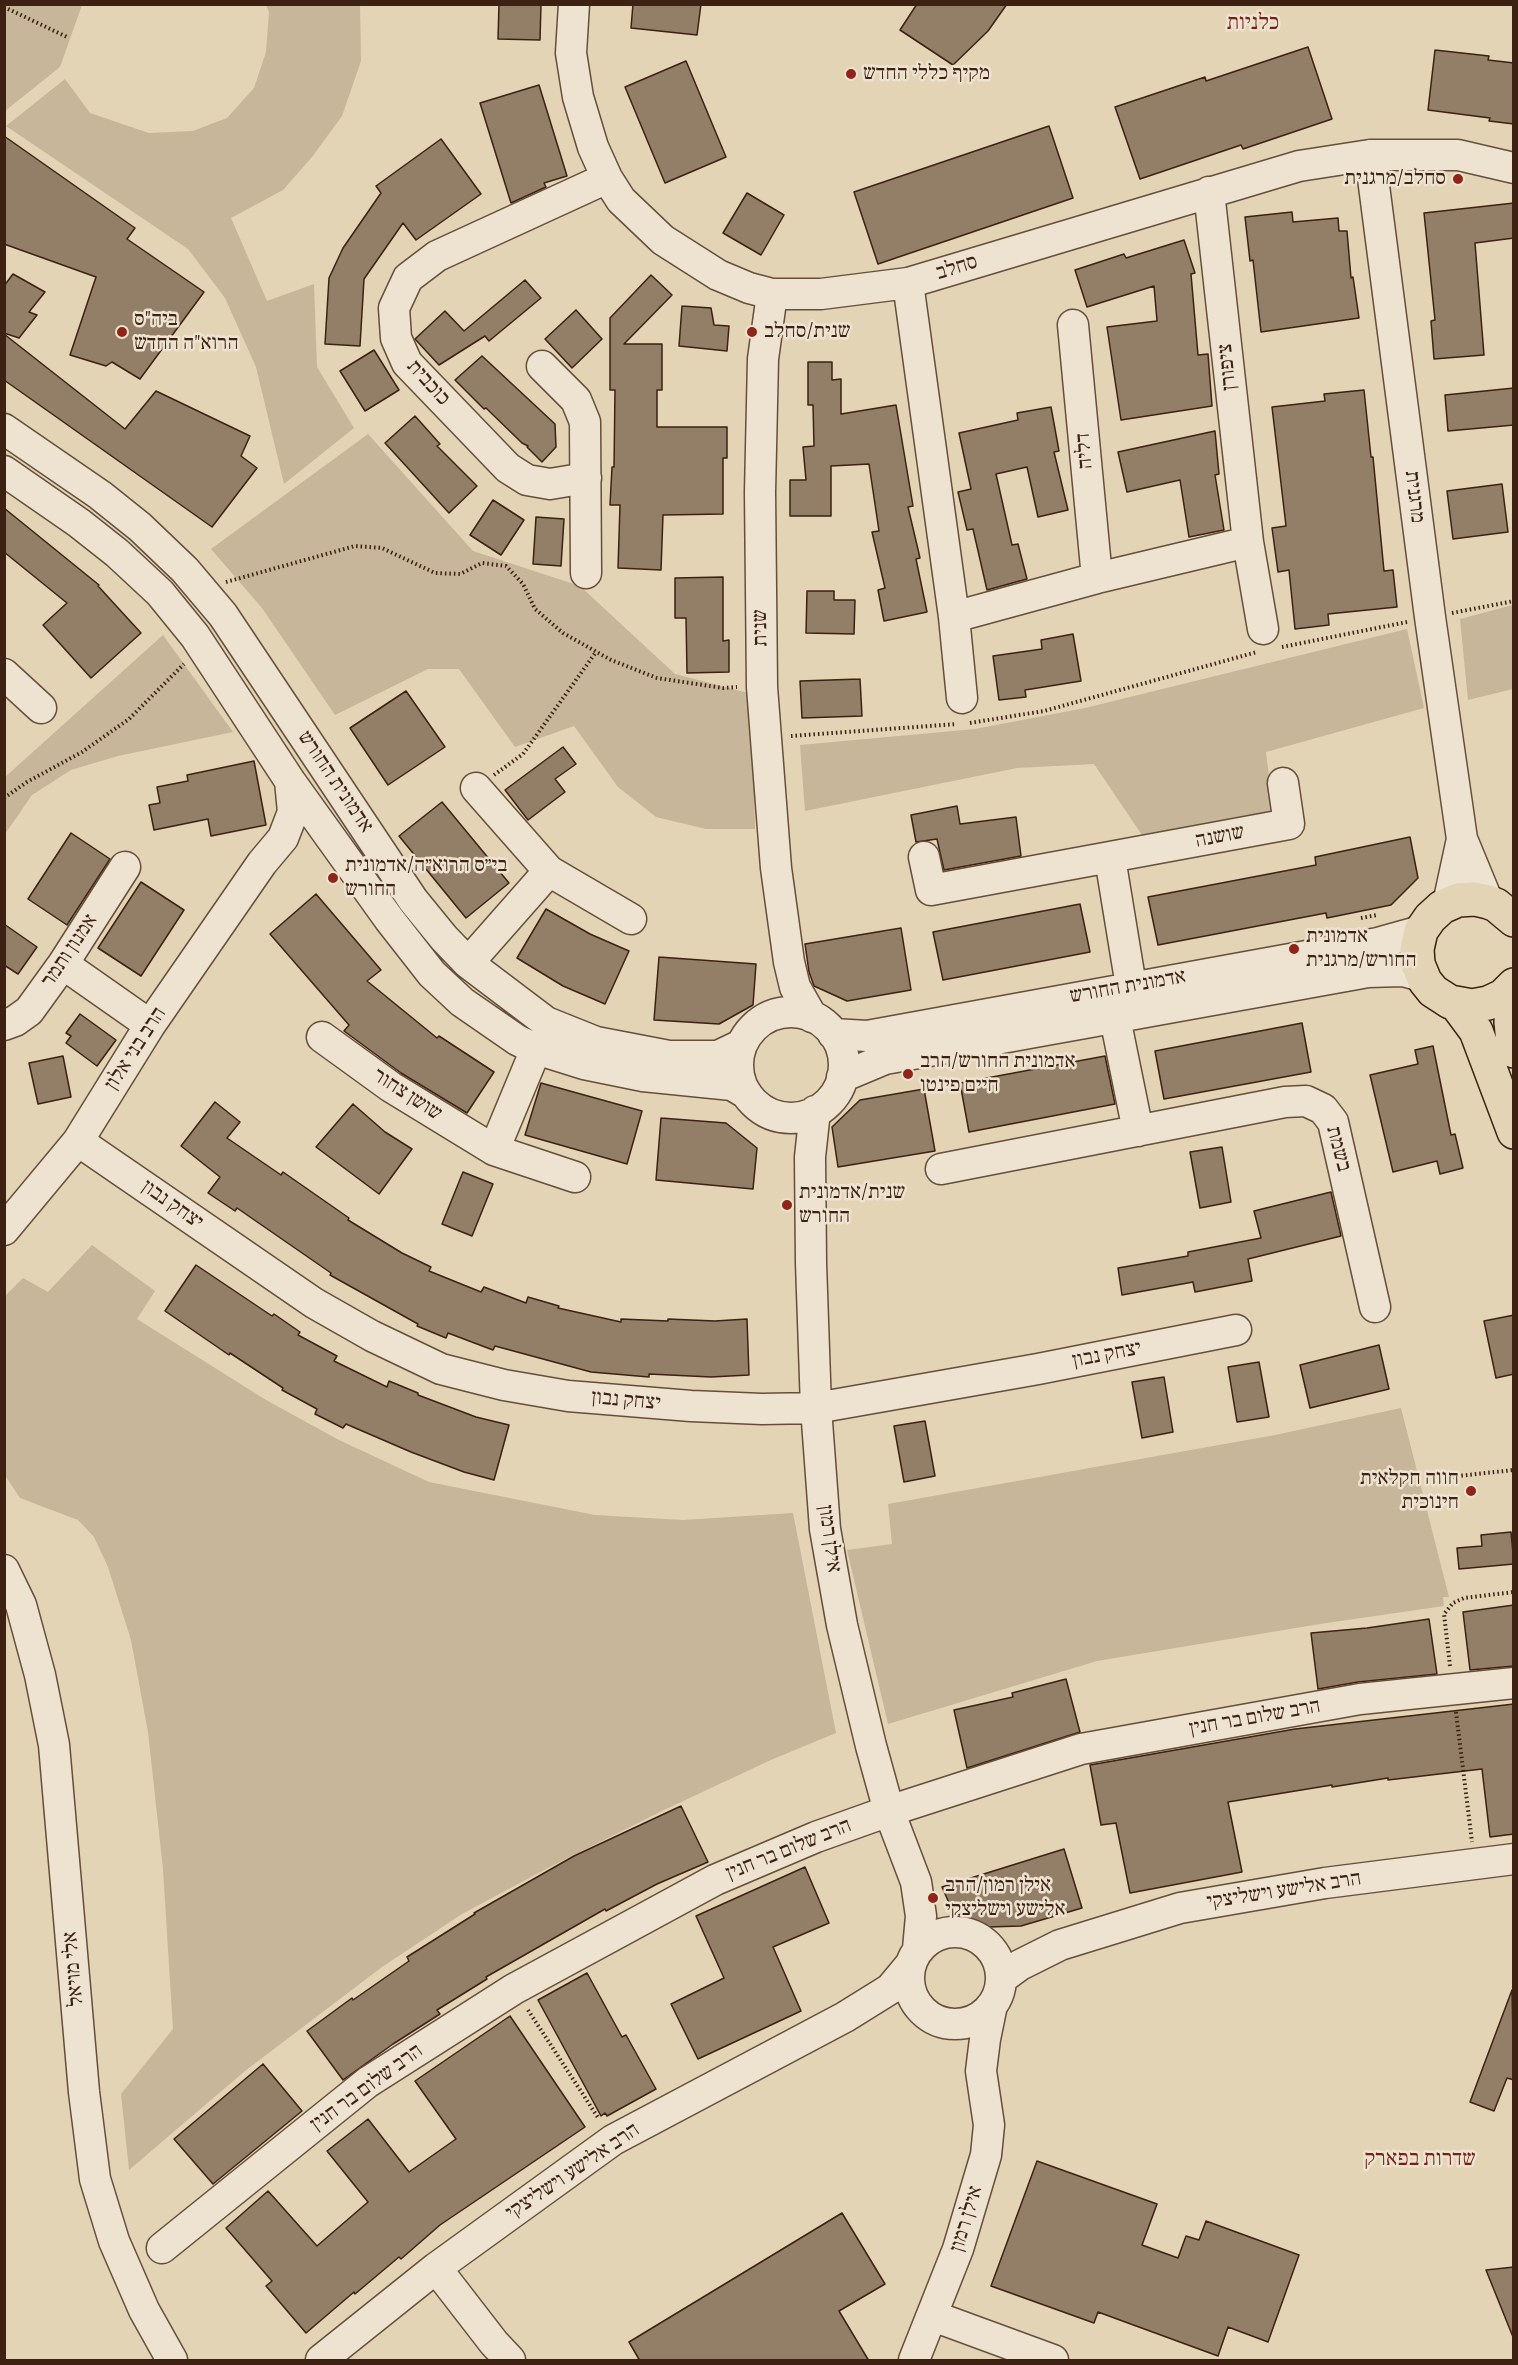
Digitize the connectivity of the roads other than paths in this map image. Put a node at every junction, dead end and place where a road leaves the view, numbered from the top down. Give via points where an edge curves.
1 (574, 4) edge
2 (1370, 155) junction
3 (1514, 168) edge
4 (607, 178) junction
5 (1209, 192) junction
6 (908, 283) junction
7 (772, 294) junction
8 (1074, 325) dead end
9 (542, 366) dead end
10 (4, 429) edge
11 (4, 471) edge
12 (586, 478) junction
13 (1248, 542) junction
14 (586, 573) dead end
15 (1097, 578) junction
16 (954, 617) junction
17 (1268, 642) road end
18 (4, 674) edge
19 (962, 698) dead end
20 (41, 708) dead end
21 (290, 781) junction
22 (1283, 783) dead end
23 (476, 788) road end
24 (1462, 839) junction
25 (924, 857) dead end
26 (1110, 858) junction
27 (262, 863) junction
28 (125, 867) dead end
29 (355, 869) junction
30 (549, 871) junction
31 (1448, 904) junction
32 (1506, 913) edge
33 (631, 919) dead end
34 (1421, 931) junction
35 (789, 962) junction
36 (468, 963) junction
37 (63, 964) junction
38 (1422, 976) junction
39 (1514, 985) edge
40 (1131, 986) junction
41 (1514, 990) edge
42 (1456, 1004) junction
43 (1115, 1018) junction
44 (817, 1019) junction
45 (754, 1024) junction
46 (4, 1025) edge
47 (150, 1025) junction
48 (322, 1036) dead end
49 (536, 1049) junction
50 (1514, 1050) edge
51 (842, 1077) junction
52 (747, 1094) junction
53 (815, 1111) junction
54 (778, 1116) junction
55 (1138, 1131) junction
56 (1514, 1132) edge
57 (78, 1141) junction
58 (494, 1150) junction
59 (941, 1169) dead end
60 (575, 1177) dead end
61 (810, 1185) junction
62 (4, 1230) edge
63 (1375, 1307) dead end
64 (1236, 1330) dead end
65 (816, 1408) junction
66 (4, 1570) edge
67 (1514, 1683) edge
68 (889, 1811) junction
69 (1514, 1859) edge
70 (915, 1882) junction
71 (967, 1934) junction
72 (1060, 1945) junction
73 (914, 1957) junction
74 (997, 1992) junction
75 (845, 2017) junction
76 (933, 2018) junction
77 (981, 2071) junction
78 (162, 2248) dead end
79 (436, 2268) junction
80 (933, 2316) junction
81 (321, 2360) edge
82 (172, 2361) edge
83 (510, 2361) edge
84 (914, 2361) edge
85 (1053, 2361) edge

1 - 4 street, סחלב via 571,53 578,97
2 - 3 street, סחלב via 1458,155
2 - 5 street, סחלב via 1299,166
2 - 24 street, מרגנית
4 - 7 street, סחלב via 621,200 663,240 718,275
4 - 12 street, כוכבית via 437,256 408,278 394,308 396,338 407,363 508,468 527,480 550,484
5 - 6 street, סחלב
5 - 13 street, ציפורן
6 - 7 street, סחלב via 821,294
6 - 16 street
7 - 35 street, שנית via 762,370 762,687 776,868
8 - 15 street, דליה
9 - 12 street via 576,400 585,423
10 - 36 street, אדמונית החורש via 100,495 185,570 223,615 413,900
11 - 21 street, אדמונית החורש via 79,523 160,593 202,646
12 - 14 street
13 - 15 street
13 - 17 street, ציפורן
15 - 16 street
16 - 19 street
18 - 20 street
21 - 27 street, הרב בני אלון via 293,812 283,838
21 - 29 street, אדמונית החורש
22 - 26 street, שושנה via 1289,824
23 - 30 street
24 - 31 street, מרגנית
24 - 32 street, מרגנית
25 - 26 street, שושנה via 932,890
26 - 40 street
27 - 29 street, הרב בני אלון via 298,843 313,843
27 - 47 street, הרב בני אלון
28 - 37 street, אמנון ותמר
29 - 49 street, אדמונית החורש via 432,974 462,1002
30 - 33 street
30 - 36 street
31 - 32 main road via 1466,899
31 - 34 main road via 1435,912
34 - 38 main road via 1417,950
34 - 40 street, אדמונית החורש via 1378,943
35 - 44 street, שנית via 795,987
35 - 45 street, שנית via 781,988
36 - 45 street, אדמונית החורש via 546,1022 596,1042 669,1056 718,1056
37 - 46 street, אמנון ותמר via 28,1011
37 - 47 street
38 - 42 main road via 1433,991
38 - 43 street, אדמונית החורש via 1403,971 1368,972
39 - 42 main road via 1488,1003
40 - 44 street, אדמונית החורש via 867,1036
41 - 50 main road
42 - 56 main road via 1476,1031
43 - 51 street, אדמונית החורש via 885,1059
43 - 55 street
44 - 45 street, אדמונית החורש via 788,1012
44 - 51 street via 842,1055
45 - 52 street via 738,1070
47 - 57 street, הרב בני אלון
48 - 58 street, שושן צחור via 391,1087
49 - 52 street, אדמונית החורש via 643,1076 732,1085
49 - 58 street
51 - 53 street via 829,1100
52 - 54 street via 760,1107
53 - 54 street via 797,1117
53 - 61 street, אילן רמון
54 - 61 street, אילן רמון via 791,1135
55 - 59 street, בשמת
55 - 63 street, בשמת via 1285,1102 1306,1101 1323,1109 1334,1122
57 - 62 street, הרב בני אלון
57 - 65 street, יצחק נבון via 314,1303 441,1369 568,1396 622,1402
58 - 60 street, שושן צחור
61 - 65 street, אילן רמון
64 - 65 street, יצחק נבון
65 - 68 street, אילן רמון via 825,1529 842,1625
66 - 82 street, אלי מויאל via 24,1615 54,1745 95,2178 114,2241 144,2310
67 - 68 street, הרב שלום בר חנין via 1360,1699 1081,1749
68 - 70 street, אילן רמון
68 - 78 street, הרב שלום בר חנין via 715,1880 514,1989 368,2082
69 - 72 street, הרב אלישע וישליצקי via 1325,1883 1180,1908
70 - 71 street, אילן רמון via 936,1911
70 - 73 street, אילן רמון via 921,1916
71 - 72 street, הרב אלישע וישליצקי via 1018,1946
71 - 73 street via 944,1933 930,1939
71 - 74 street via 994,1953 999,1966
72 - 74 street, הרב אלישע וישליצקי via 1020,1965
73 - 75 street, הרב אלישע וישליצקי via 890,1989
73 - 76 street via 908,1977 910,1990 915,2002
74 - 76 street via 982,2015 970,2021 957,2024
74 - 77 street, אילן רמון
75 - 76 street, הרב אלישע וישליצקי via 902,2010
75 - 79 street, הרב אלישע וישליצקי via 613,2140
76 - 77 street, אילן רמון via 963,2045
77 - 80 street, אילן רמון via 989,2125 986,2155
79 - 81 street, הרב אלישע וישליצקי
79 - 83 street
80 - 84 street, אילן רמון
80 - 85 street

